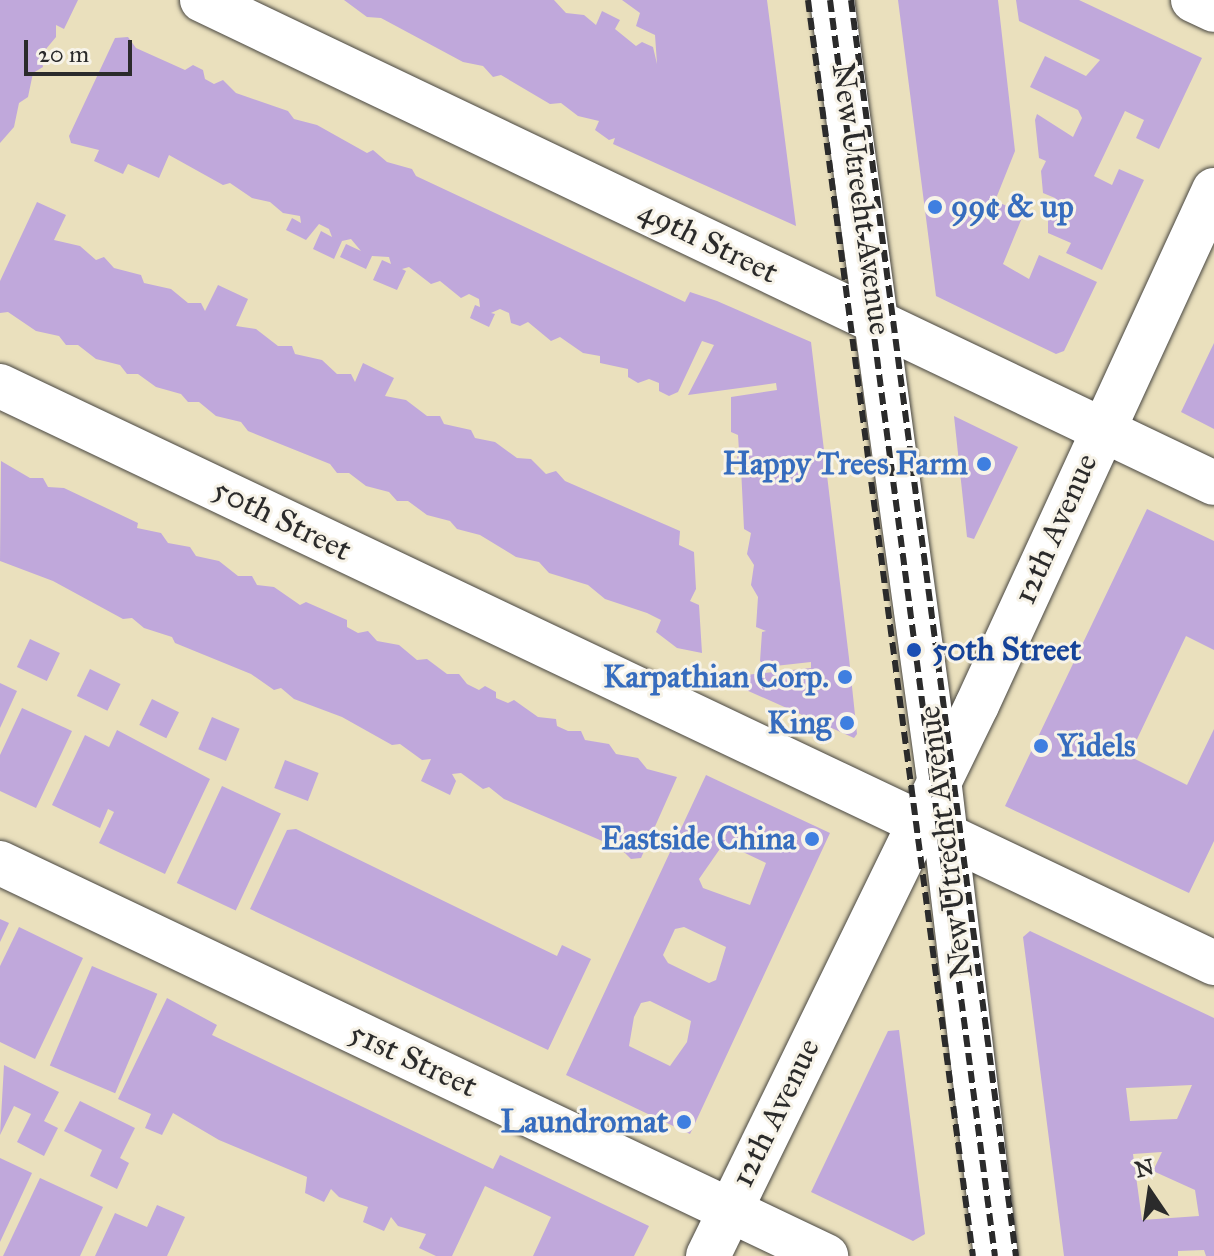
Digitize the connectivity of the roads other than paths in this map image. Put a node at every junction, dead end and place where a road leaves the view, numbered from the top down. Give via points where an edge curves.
1 (202, 0) edge
2 (832, 0) edge
3 (1193, 0) edge
4 (1214, 10) edge
5 (1214, 190) edge
6 (879, 324) junction
7 (0, 386) edge
8 (1101, 429) junction
9 (1214, 483) edge
10 (939, 779) junction
11 (932, 828) junction
12 (0, 863) edge
13 (1214, 963) edge
14 (730, 1210) junction
15 (708, 1256) edge
16 (826, 1256) edge
17 (996, 1256) edge

1 - 6 street, 49th Street
2 - 6 street, New Utrecht Avenue
3 - 4 street
5 - 8 street, 12th Avenue
6 - 8 street, 49th Street
6 - 10 street, New Utrecht Avenue
7 - 11 street, 50th Street
8 - 9 street, 49th Street
8 - 10 street, 12th Avenue
10 - 11 street, New Utrecht Avenue
11 - 13 street, 50th Street
11 - 14 street, 12th Avenue
11 - 17 street, New Utrecht Avenue
12 - 14 street, 51st Street
14 - 15 street, 12th Avenue
14 - 16 street, 51st Street

